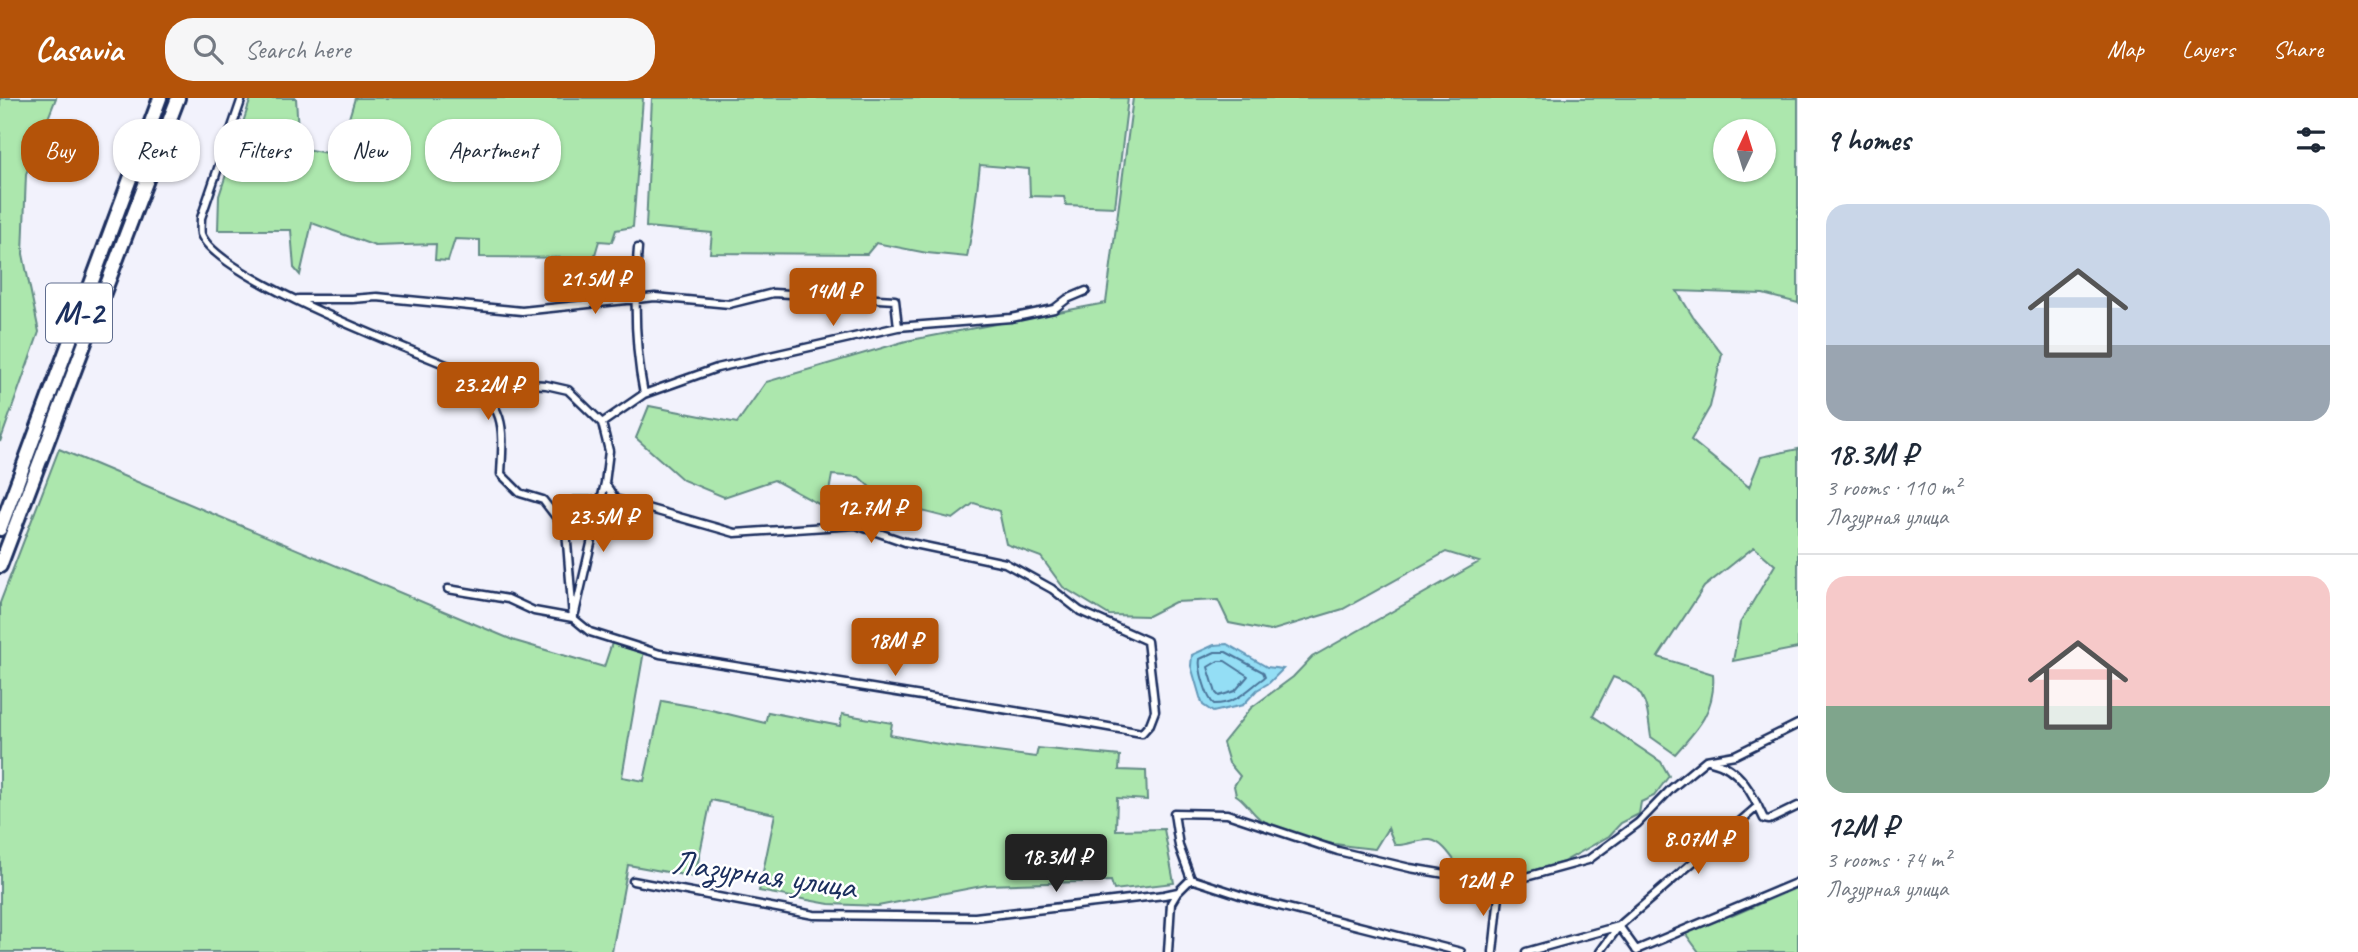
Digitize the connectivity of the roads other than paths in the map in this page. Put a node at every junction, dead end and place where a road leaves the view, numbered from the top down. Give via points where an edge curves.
1 (160, 98) edge
2 (178, 98) edge
3 (242, 98) edge
4 (638, 248) dead end
5 (1086, 291) dead end
6 (292, 299) junction
7 (634, 299) junction
8 (898, 327) junction
9 (466, 373) junction
10 (644, 394) junction
11 (602, 423) junction
12 (605, 483) junction
13 (0, 529) edge
14 (0, 566) edge
15 (448, 589) dead end
16 (573, 618) junction
17 (1798, 724) edge
18 (1706, 760) junction
19 (1758, 806) junction
20 (1798, 806) edge
21 (1191, 879) junction
22 (632, 881) dead end
23 (1493, 882) junction
24 (1798, 882) edge
25 (1178, 892) junction
26 (1619, 926) junction
27 (1637, 951) edge
28 (1168, 952) edge
29 (1461, 952) edge
30 (1493, 952) edge
31 (1526, 952) edge
32 (1600, 952) edge

1 - 13 highway, М-2
2 - 14 highway
3 - 6 street via 201,218 201,234 223,260
4 - 7 street
5 - 8 street via 1054,309 1011,318
6 - 7 street via 377,297 522,311
6 - 9 street
7 - 8 street via 729,304 773,293 895,300
7 - 10 street
8 - 10 street via 717,368
9 - 11 street via 492,382 568,390
9 - 16 street via 489,396 502,420 501,474 520,493 543,500 565,530
10 - 11 street
11 - 12 street via 609,451
12 - 16 street
12 - 16 street via 615,499 735,533 856,526 905,542 1005,563 1080,611 1147,641 1155,711 1142,733 660,654 590,632
15 - 16 street via 508,599 534,611
17 - 18 street via 1735,755
18 - 19 street via 1719,763 1748,786
18 - 23 street via 1638,823 1588,860
19 - 20 street via 1769,820
19 - 26 street
21 - 23 street via 1174,813 1227,814 1338,851
21 - 25 street
21 - 29 street
22 - 25 street, Лазурная улица via 814,915 975,917
23 - 30 street via 1499,896
24 - 27 street
25 - 28 street via 1171,903
26 - 27 street
26 - 31 street
26 - 32 street

